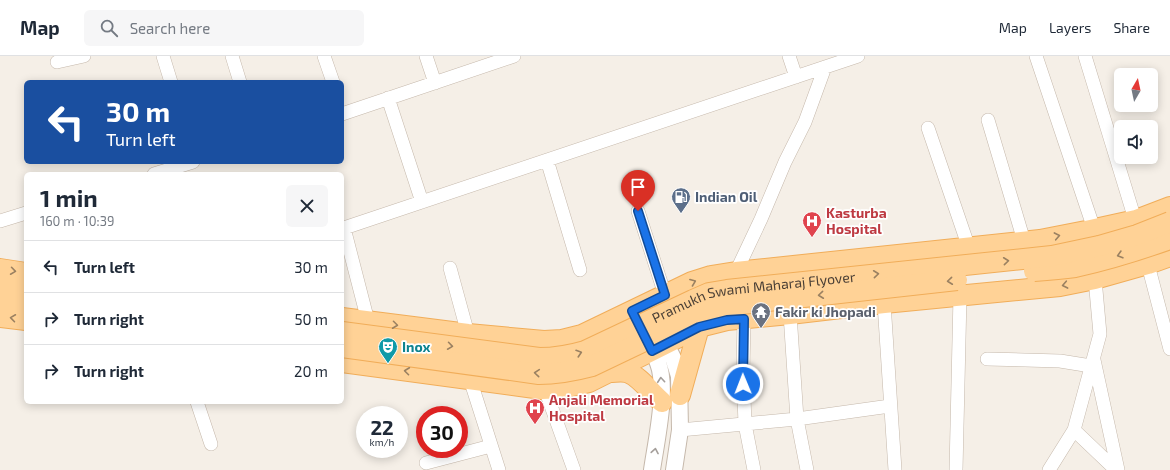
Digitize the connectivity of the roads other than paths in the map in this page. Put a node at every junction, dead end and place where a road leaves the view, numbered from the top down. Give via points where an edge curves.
1 (84, 56) edge
2 (163, 56) edge
3 (232, 56) edge
4 (324, 56) edge
5 (426, 56) edge
6 (514, 56) edge
7 (789, 56) edge
8 (858, 56) edge
9 (1036, 56) edge
10 (1084, 56) edge
11 (57, 62) dead end
12 (825, 67) junction
13 (796, 77) junction
14 (170, 80) edge
15 (239, 80) edge
16 (332, 80) edge
17 (435, 83) junction
18 (388, 98) junction
19 (344, 112) edge
20 (988, 120) dead end
21 (928, 128) dead end
22 (547, 160) junction
23 (186, 164) edge
24 (160, 172) edge
25 (422, 202) junction
26 (1170, 207) edge
27 (638, 211) dead end
28 (24, 214) edge
29 (1136, 220) junction
30 (0, 221) edge
31 (1170, 222) edge
32 (1094, 229) junction
33 (1170, 239) edge
34 (1024, 241) junction
35 (969, 248) junction
36 (1170, 256) edge
37 (1148, 264) junction
38 (450, 268) dead end
39 (0, 269) edge
40 (580, 270) dead end
41 (736, 272) junction
42 (24, 273) edge
43 (1095, 279) junction
44 (0, 285) edge
45 (24, 289) edge
46 (665, 295) junction
47 (960, 296) junction
48 (0, 300) edge
49 (884, 303) junction
50 (24, 304) edge
51 (639, 307) junction
52 (790, 314) junction
53 (0, 317) edge
54 (344, 318) edge
55 (744, 319) junction
56 (24, 320) edge
57 (368, 322) junction
58 (699, 327) junction
59 (344, 332) edge
60 (468, 334) junction
61 (344, 347) edge
62 (660, 347) junction
63 (1170, 349) edge
64 (986, 359) dead end
65 (1092, 361) junction
66 (344, 362) edge
67 (610, 372) junction
68 (470, 379) junction
69 (545, 389) junction
70 (680, 395) junction
71 (662, 402) junction
72 (198, 404) edge
73 (890, 406) junction
74 (797, 419) junction
75 (745, 424) junction
76 (680, 430) junction
77 (1074, 430) junction
78 (211, 444) dead end
79 (492, 446) junction
80 (426, 463) dead end
81 (499, 470) edge
82 (574, 470) edge
83 (652, 470) edge
84 (674, 470) edge
85 (754, 470) edge
86 (807, 470) edge
87 (895, 470) edge
88 (956, 470) edge
89 (1049, 470) edge
90 (1117, 470) edge

1 - 11 street
2 - 14 street
3 - 15 street
4 - 16 street
5 - 17 street
6 - 17 street
7 - 13 street
8 - 12 street
9 - 32 street
10 - 29 street
12 - 13 street
12 - 41 street via 805,122
13 - 22 street
17 - 18 street
18 - 19 street
18 - 25 street
20 - 34 street
21 - 35 street
22 - 25 street
22 - 40 street
23 - 24 street
25 - 57 street via 344,228
26 - 29 main road
27 - 46 street
28 - 30 street
29 - 32 main road
29 - 37 street
59 -> 31 main road, Pramukh Swami Maharaj Flyover, bridge via 539,358 557,358 585,351 709,293 1052,256 1099,246
34 -> 32 main road
33 -> 61 main road, Pramukh Swami Maharaj Flyover, bridge via 1143,249 1074,267 717,308 592,366 572,372 539,374
34 - 35 main road
35 - 41 main road
36 - 37 main road
37 - 43 main road
37 - 63 street
38 - 60 street
39 -> 42 main road
46 -> 41 main road via 692,282
43 -> 47 main road via 1060,286
43 - 65 street via 1100,334
44 - 45 main road
46 - 51 main road
47 - 49 main road
47 - 88 street
48 - 50 main road
49 - 52 main road
49 - 73 street
51 - 60 main road via 582,335 562,340 544,341
51 - 62 street
52 - 55 main road
52 - 74 street
56 -> 53 main road
54 - 57 main road
55 - 58 main road
55 - 75 street
57 -> 60 main road
58 - 62 main road
58 - 70 main road
62 - 67 main road
62 - 70 street via 674,360 679,376
71 -> 62 street
64 - 65 street
65 - 77 street
65 - 90 street
68 -> 66 main road
67 - 69 main road via 590,382
67 - 71 main road via 629,373
68 - 69 main road
68 - 79 street
69 - 82 street
70 - 76 street
83 -> 71 street
72 - 78 street
73 - 74 street
73 - 87 street
74 - 75 street
74 - 86 street
75 - 76 street
75 - 85 street
76 - 84 street
77 - 89 street
77 - 90 street
79 - 80 street
79 - 81 street

